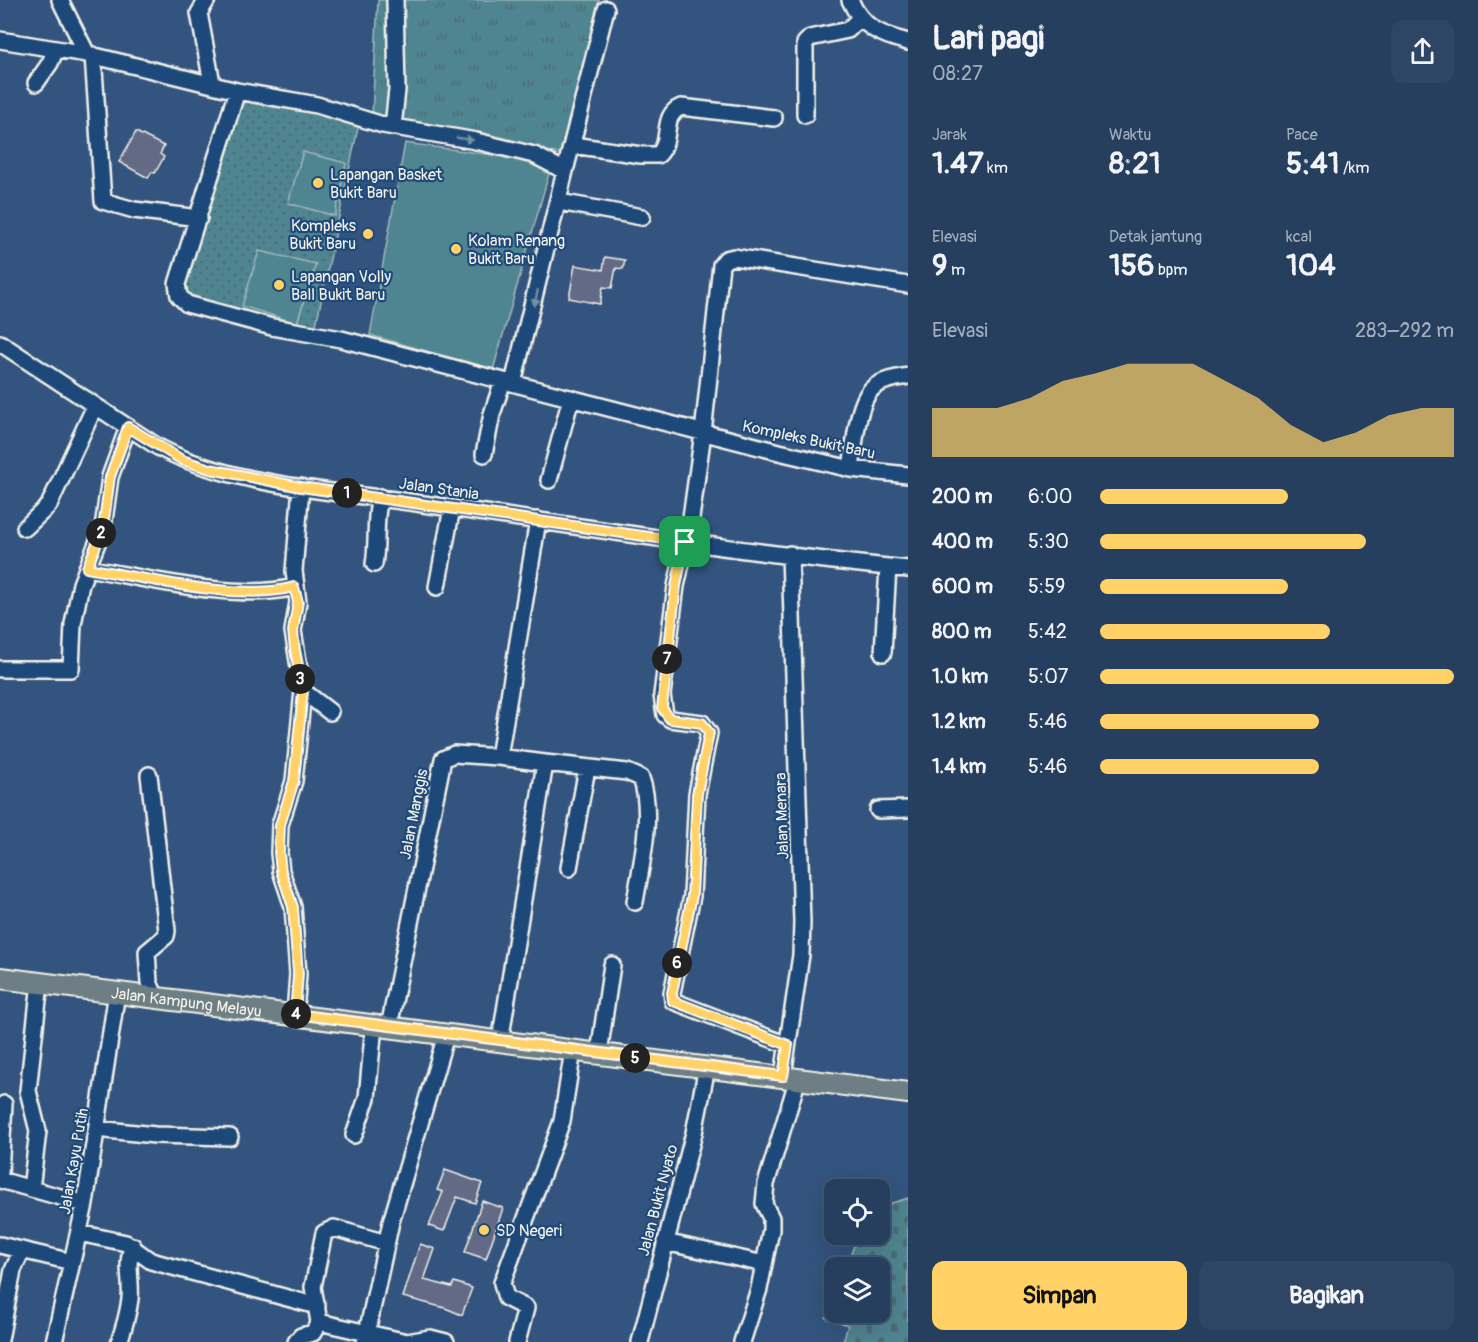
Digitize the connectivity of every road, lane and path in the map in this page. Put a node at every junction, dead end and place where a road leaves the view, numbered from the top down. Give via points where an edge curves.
1 (60, 0) edge
2 (395, 0) edge
3 (850, 0) edge
4 (202, 2) edge
5 (606, 9) dead end
6 (861, 18) junction
7 (0, 40) edge
8 (908, 42) edge
9 (56, 49) junction
10 (90, 54) junction
11 (36, 83) dead end
12 (212, 84) junction
13 (237, 91) junction
14 (805, 115) dead end
15 (774, 118) dead end
16 (400, 129) junction
17 (573, 144) junction
18 (566, 171) junction
19 (559, 202) junction
20 (642, 217) dead end
21 (199, 218) junction
22 (907, 284) edge
23 (0, 343) edge
24 (908, 376) edge
25 (508, 382) junction
26 (571, 398) junction
27 (95, 406) junction
28 (128, 427) junction
29 (703, 433) junction
30 (484, 454) dead end
31 (851, 469) junction
32 (908, 476) edge
33 (549, 480) dead end
34 (301, 487) junction
35 (380, 497) junction
36 (452, 508) junction
37 (538, 520) junction
38 (25, 528) dead end
39 (685, 542) junction
40 (790, 554) junction
41 (374, 564) dead end
42 (888, 567) junction
43 (87, 568) junction
44 (908, 568) edge
45 (294, 587) junction
46 (437, 587) dead end
47 (883, 653) dead end
48 (0, 669) edge
49 (303, 691) junction
50 (330, 712) dead end
51 (499, 757) junction
52 (545, 763) junction
53 (587, 768) junction
54 (149, 775) dead end
55 (908, 809) edge
56 (878, 810) dead end
57 (569, 868) dead end
58 (635, 902) dead end
59 (612, 965) dead end
60 (0, 978) edge
61 (40, 982) junction
62 (117, 992) junction
63 (150, 997) junction
64 (295, 1014) junction
65 (381, 1026) junction
66 (446, 1035) junction
67 (500, 1041) junction
68 (788, 1045) junction
69 (573, 1050) junction
70 (598, 1053) junction
71 (706, 1067) junction
72 (790, 1077) junction
73 (908, 1093) edge
74 (4, 1104) dead end
75 (97, 1129) junction
76 (354, 1135) dead end
77 (230, 1137) dead end
78 (0, 1173) edge
79 (0, 1180) edge
80 (31, 1189) junction
81 (85, 1204) junction
82 (79, 1233) junction
83 (664, 1242) junction
84 (386, 1243) junction
85 (0, 1245) edge
86 (133, 1246) junction
87 (22, 1250) junction
88 (72, 1262) junction
89 (764, 1264) junction
90 (318, 1314) junction
91 (366, 1337) edge
92 (0, 1340) edge
93 (54, 1342) edge
94 (119, 1342) edge
95 (296, 1342) edge
96 (446, 1342) edge
97 (517, 1342) edge
98 (640, 1342) edge
99 (742, 1342) edge

1 - 10 street
2 - 16 street
3 - 6 street
4 - 12 street via 199,13
5 - 17 street
6 - 8 street via 881,34
6 - 14 street via 848,30 810,38 805,43
7 - 9 street
9 - 10 street
9 - 11 street
10 - 12 street
10 - 21 street via 103,201 134,210
12 - 13 street
13 - 16 street via 317,105
13 - 21 street
15 - 17 street via 681,106 668,119 664,146 658,154
16 -> 18 street via 534,154
17 - 18 street
18 - 19 street
19 - 20 street
19 -> 25 street
21 - 25 street, Kompleks Bukit Baru via 177,284 187,304
22 - 29 street via 734,256 726,259 721,265
23 - 27 street, Jalan Stania
24 - 31 street via 884,382 869,392 862,406
25 - 26 street, Kompleks Bukit Baru
25 - 30 street
26 - 29 street, Kompleks Bukit Baru
26 - 33 street
27 - 28 street, Jalan Stania
27 - 38 street via 49,505
28 - 34 street, Jalan Stania via 182,460
28 - 43 street via 110,477 103,528
29 - 31 street, Kompleks Bukit Baru
29 - 39 street
31 - 32 street, Kompleks Bukit Baru
34 - 35 street, Jalan Stania
34 - 45 street
35 - 36 street, Jalan Stania
35 - 41 street
36 - 37 street, Jalan Stania
36 - 46 street
37 - 39 street, Jalan Stania
37 - 51 street
39 - 40 street, Jalan Stania
39 - 68 street via 662,708 670,719 702,723 709,733 697,794 692,896 673,1001
40 - 42 street, Jalan Stania
40 - 68 street, Jalan Menara via 802,922
42 - 44 street, Jalan Stania
42 - 47 street
43 - 45 street via 244,592
43 - 48 street via 73,624 71,669
45 - 49 street via 298,602 293,631
49 - 50 street
49 - 64 street via 294,781 280,825 279,844 281,871 293,907 298,974
51 - 52 street
51 - 65 street, Jalan Manggis via 454,754 443,759
52 - 53 street
52 - 67 street
53 - 57 street
53 - 58 street via 627,772 640,778 645,790 642,860
54 - 63 street via 167,931 147,952
55 - 56 street
59 - 70 street
60 - 61 main road, Jalan Kampung Melayu
61 - 62 main road, Jalan Kampung Melayu
61 - 80 street via 28,1091 38,1131
62 - 63 main road, Jalan Kampung Melayu
62 - 75 street, Jalan Kayu Putih
63 - 64 main road, Jalan Kampung Melayu
64 - 65 main road, Jalan Kampung Melayu
65 - 66 main road, Jalan Kampung Melayu
65 - 76 street via 367,1098
66 - 67 main road, Jalan Kampung Melayu
66 - 84 street
67 - 69 main road, Jalan Kampung Melayu
68 - 72 street, Jalan Menara
69 - 70 main road, Jalan Kampung Melayu
69 - 97 street via 562,1121 502,1283 506,1298 526,1308
70 - 71 main road, Jalan Kampung Melayu
71 - 72 main road, Jalan Kampung Melayu
71 - 83 street, Jalan Bukit Nyato via 694,1133
72 - 73 main road, Jalan Kampung Melayu
72 - 89 street, Jalan Menara via 782,1136 766,1184 764,1204 772,1222
74 - 78 street
75 - 77 street
75 - 81 street, Jalan Kayu Putih
79 - 80 street
80 - 81 street
81 - 82 street, Jalan Kayu Putih
82 - 86 street
82 - 88 street, Jalan Kayu Putih
83 - 89 street
83 - 98 street, Jalan Bukit Nyato
84 - 90 street via 334,1228 324,1233 312,1287
84 - 91 street
85 - 87 street
86 - 90 street via 151,1261
86 - 94 street via 128,1266 130,1299
87 - 88 street
87 - 92 street via 13,1270
88 - 93 street, Jalan Kayu Putih
89 - 99 street, Jalan Menara
90 - 91 street
90 - 95 street via 313,1333
91 - 96 street

